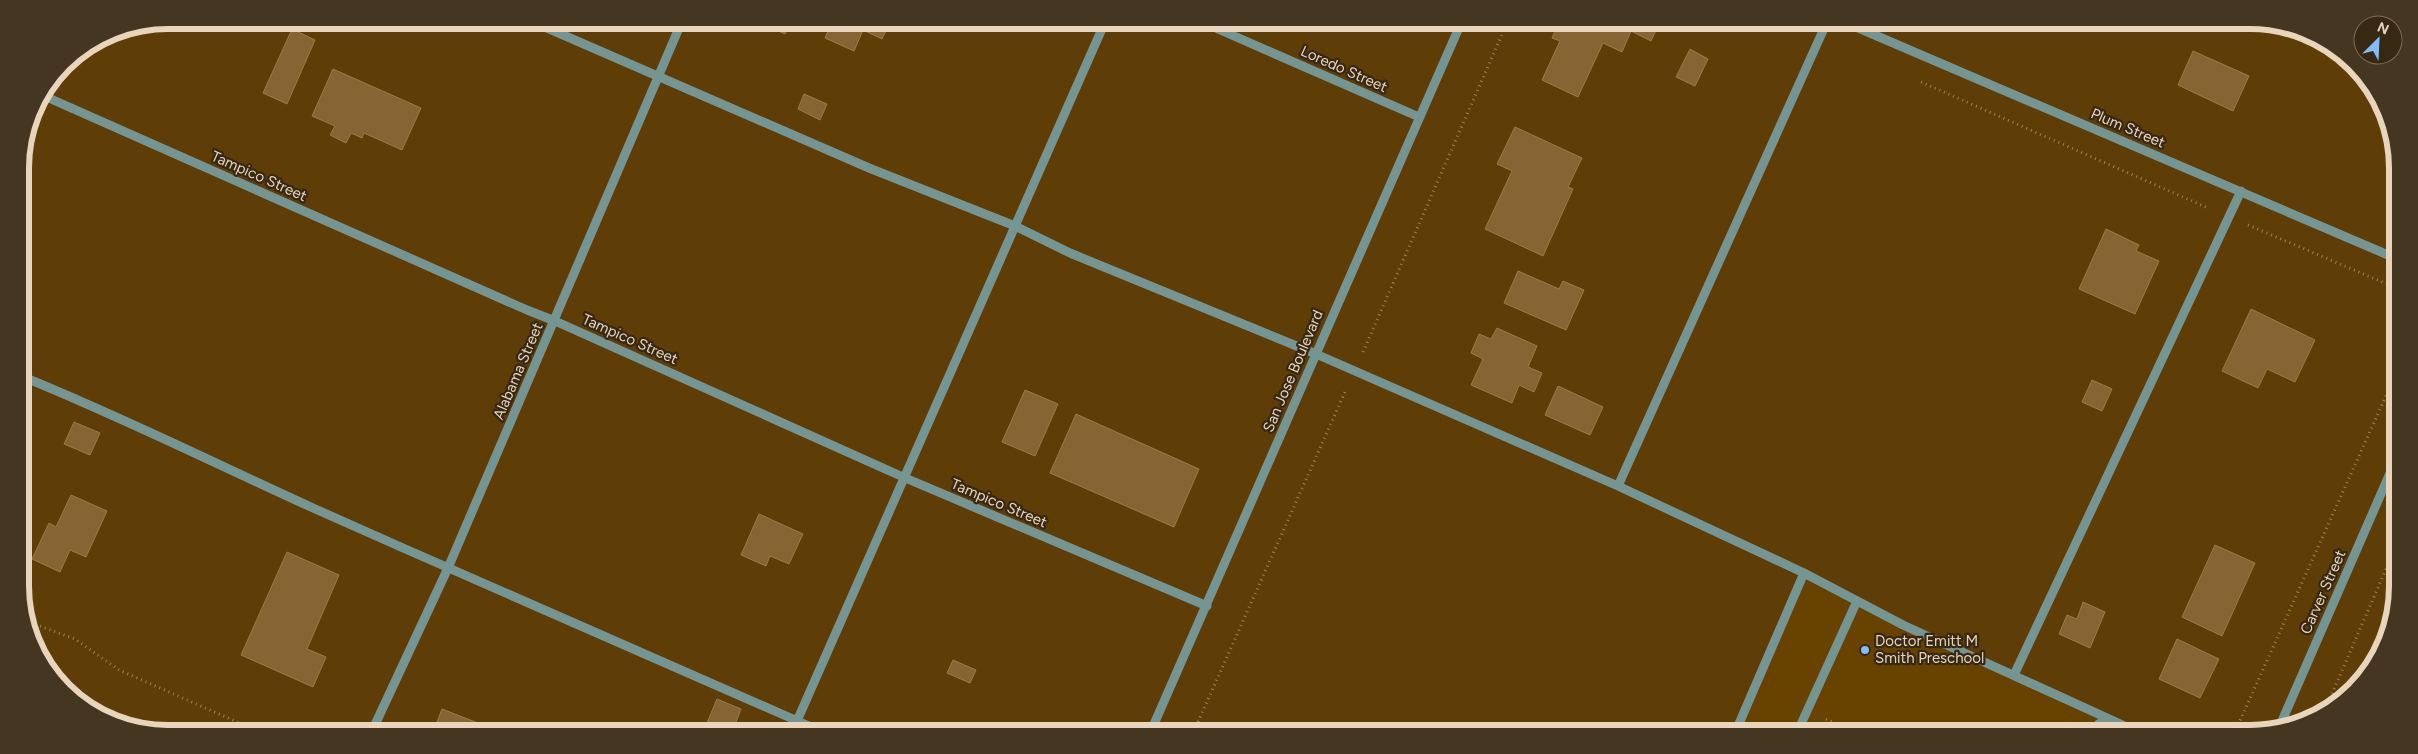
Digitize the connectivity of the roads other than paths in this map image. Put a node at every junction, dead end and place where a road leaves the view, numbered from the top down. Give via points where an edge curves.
1 (550, 29) edge
2 (679, 29) edge
3 (1102, 29) edge
4 (1218, 29) edge
5 (1458, 29) edge
6 (1824, 29) edge
7 (1861, 29) edge
8 (660, 75) junction
9 (47, 97) edge
10 (1419, 117) junction
11 (2241, 191) junction
12 (1015, 226) junction
13 (2389, 255) edge
14 (555, 320) junction
15 (1316, 354) junction
16 (29, 379) edge
17 (2389, 475) edge
18 (904, 477) junction
19 (1618, 486) junction
20 (448, 568) junction
21 (1804, 573) junction
22 (1857, 601) junction
23 (1207, 606) junction
24 (2014, 675) junction
25 (2106, 719) junction
26 (797, 721) junction
27 (2282, 722) edge
28 (375, 725) edge
29 (795, 725) edge
30 (806, 725) edge
31 (1154, 725) edge
32 (1738, 725) edge
33 (1801, 725) edge
34 (2097, 725) edge
35 (2121, 725) edge

1 - 8 street
2 - 8 street, Alabama Street
3 - 12 street
4 - 10 street, Loredo Street
5 - 10 street, San Jose Boulevard
6 - 19 street
7 - 11 street, Plum Street
8 - 12 street via 869,168
8 - 14 street, Alabama Street
9 - 14 street, Tampico Street
10 - 15 street, San Jose Boulevard
11 - 13 street, Plum Street
11 - 24 street
12 - 15 street via 1070,253
12 - 18 street
14 - 18 street, Tampico Street
14 - 20 street, Alabama Street
15 - 19 street
15 - 23 street, San Jose Boulevard
16 - 20 street
17 - 27 street, Carver Street
18 - 23 street, Tampico Street
18 - 26 street
19 - 21 street
20 - 26 street
20 - 28 street, Alabama Street
21 - 22 street
21 - 32 street
22 - 24 street
22 - 33 street
23 - 31 street, San Jose Boulevard
24 - 25 street
25 - 34 street
25 - 35 street
26 - 29 street
26 - 30 street

